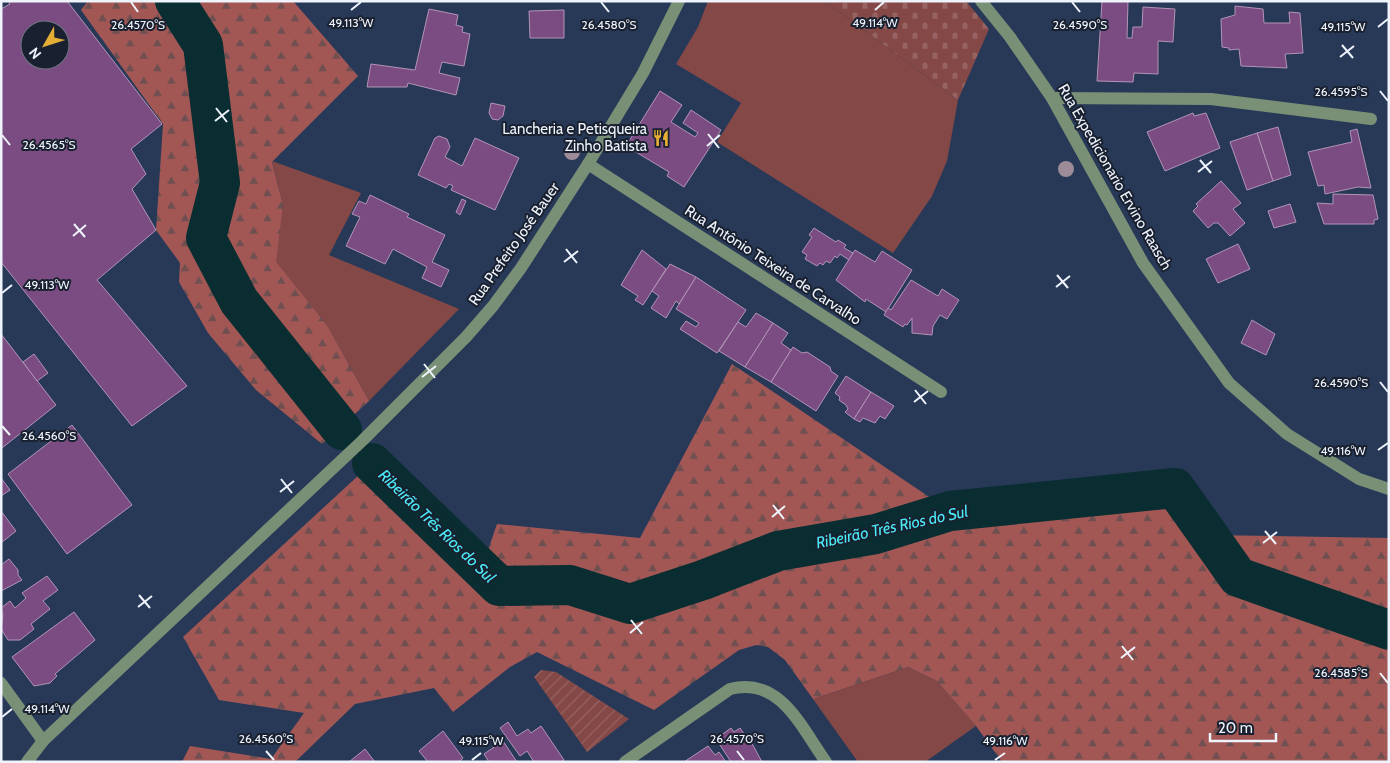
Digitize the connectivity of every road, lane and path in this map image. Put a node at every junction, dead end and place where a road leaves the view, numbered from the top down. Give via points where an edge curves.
1 (680, 1) edge
2 (982, 1) edge
3 (1052, 98) junction
4 (1371, 119) dead end
5 (588, 164) junction
6 (941, 392) dead end
7 (1389, 489) edge
8 (1, 683) edge
9 (42, 741) junction
10 (27, 762) edge
11 (625, 762) edge
12 (826, 762) edge

1 - 5 street, Rua Prefeito José Bauer via 643,73
2 - 3 street, Rua Expedicionario Ervino Raasch
3 - 4 street via 1211,100
3 - 7 street, Rua Expedicionario Ervino Raasch via 1143,263 1229,383 1287,434 1359,479
5 - 6 street, Rua Antônio Teixeira de Carvalho
5 - 9 street, Rua Prefeito José Bauer via 521,268 466,337 362,441
8 - 9 street
9 - 10 street, Rua Prefeito José Bauer
11 - 12 street via 730,689 743,686 756,686 774,694

